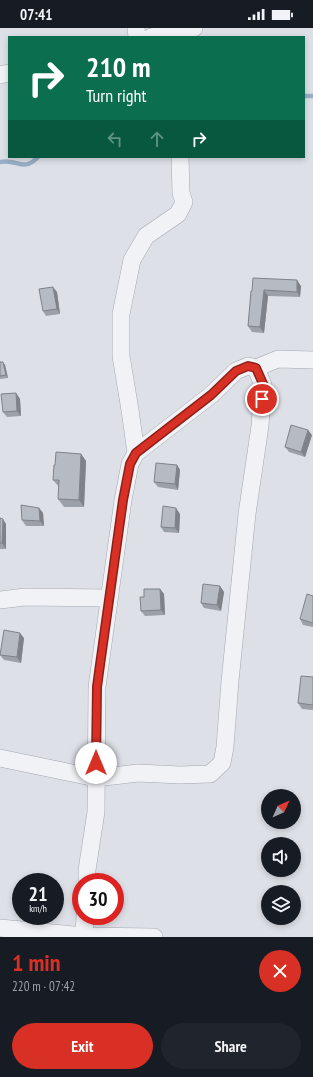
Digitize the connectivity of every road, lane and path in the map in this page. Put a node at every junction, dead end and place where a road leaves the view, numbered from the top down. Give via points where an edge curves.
1 (194, 28) edge
2 (156, 36) edge
3 (180, 158) edge
4 (313, 360) edge
5 (256, 368) junction
6 (136, 453) junction
7 (108, 598) junction
8 (0, 600) edge
9 (0, 758) edge
10 (96, 778) junction
11 (87, 873) edge
12 (85, 925) edge
13 (0, 928) edge
14 (84, 936) edge
15 (154, 937) edge

1 - 2 street
3 - 6 street via 181,193 184,202 178,214 146,236 132,260 120,314 121,356
4 - 5 street via 278,359
5 - 6 street via 248,366 236,371 211,395
5 - 10 street via 264,386 247,514 222,763 210,774 138,772
6 - 7 street via 130,464 123,500
7 - 8 street via 25,597
7 - 10 street via 97,687
9 - 10 street
10 - 11 street via 96,812
12 - 14 street
13 - 14 street
14 - 15 street

